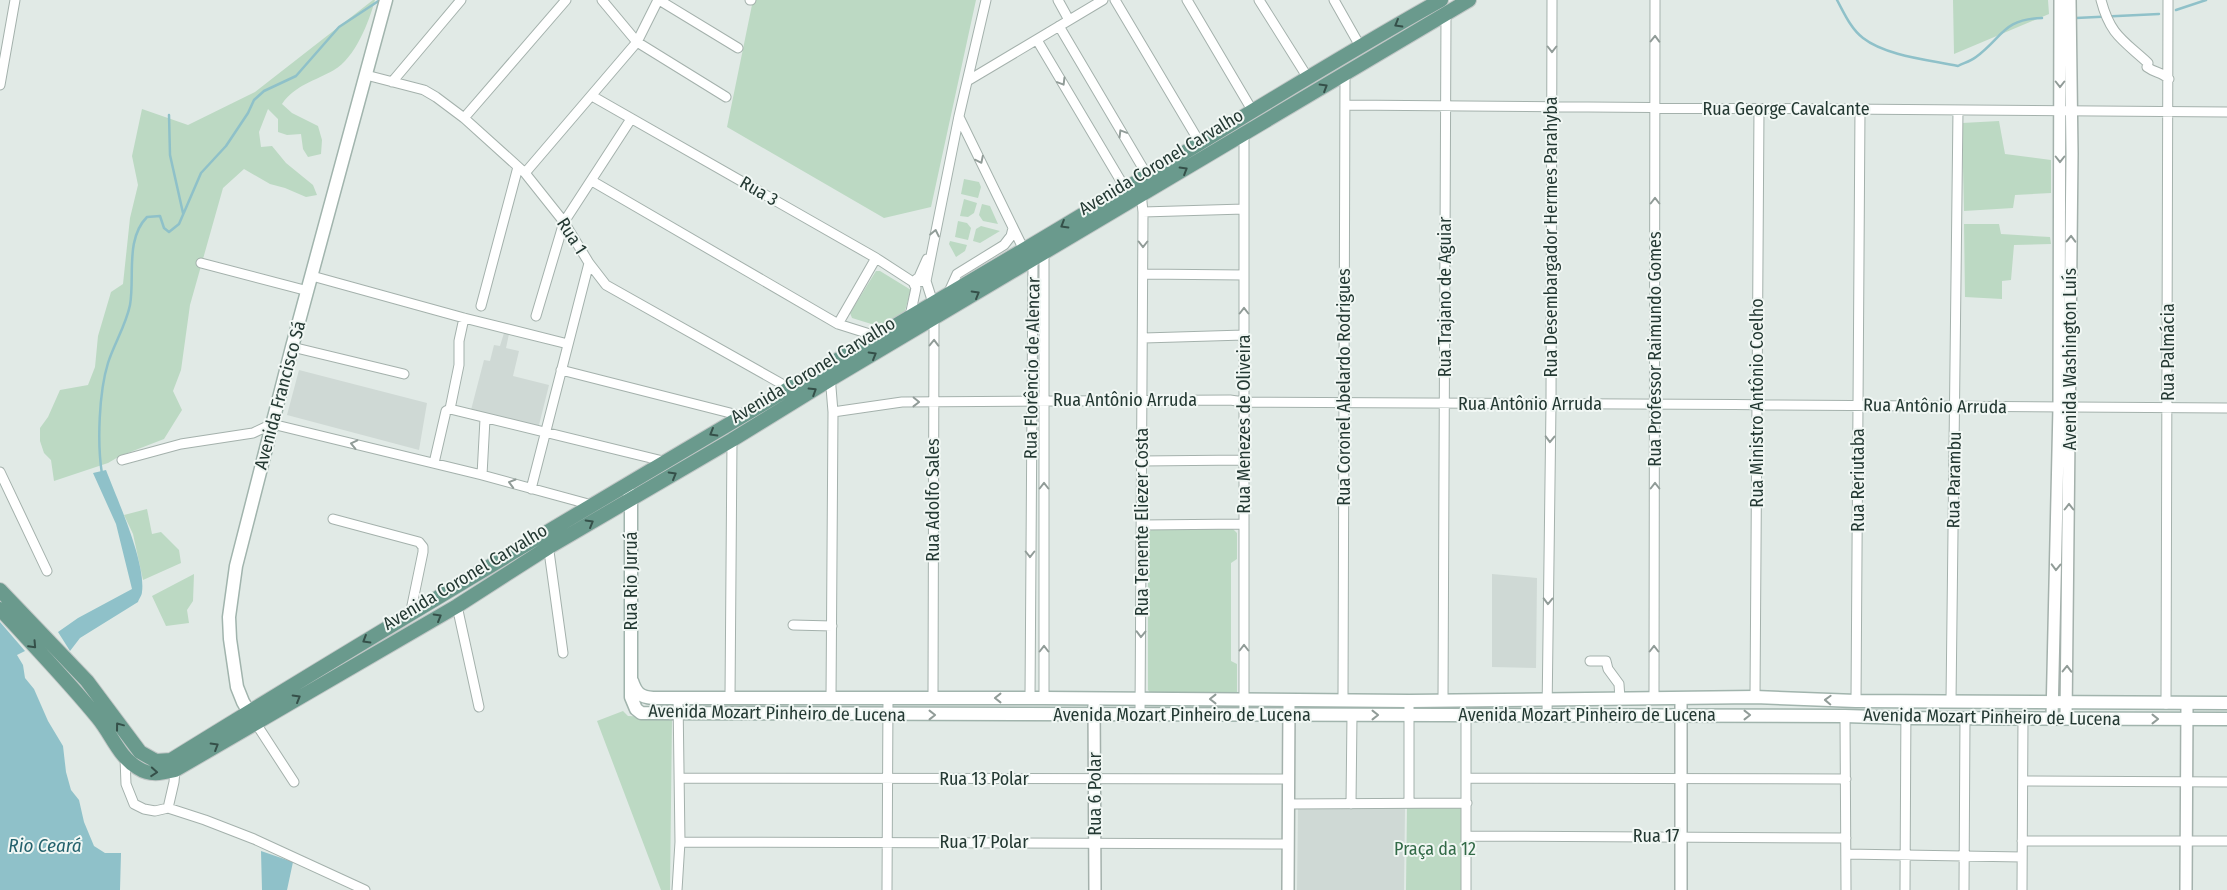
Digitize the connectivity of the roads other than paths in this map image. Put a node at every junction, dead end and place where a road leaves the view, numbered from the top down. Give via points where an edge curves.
1 (15, 0) edge
2 (386, 0) edge
3 (461, 0) edge
4 (566, 0) edge
5 (602, 0) edge
6 (658, 0) edge
7 (986, 0) edge
8 (1058, 0) edge
9 (1103, 0) edge
10 (1114, 0) edge
11 (1187, 0) edge
12 (1259, 0) edge
13 (1334, 0) edge
14 (1441, 0) edge
15 (1469, 0) edge
16 (1552, 0) edge
17 (1655, 0) edge
18 (2060, 0) edge
19 (2070, 0) edge
20 (2101, 0) edge
21 (2168, 0) edge
22 (1446, 14) junction
23 (1069, 20) junction
24 (2065, 22) junction
25 (1059, 26) junction
26 (1037, 40) junction
27 (637, 42) junction
28 (1360, 46) junction
29 (738, 48) dead end
30 (4, 49) edge
31 (1345, 74) junction
32 (366, 75) junction
33 (1308, 78) junction
34 (2169, 79) junction
35 (969, 80) junction
36 (392, 82) junction
37 (0, 85) edge
38 (592, 96) junction
39 (726, 98) dead end
40 (1346, 105) junction
41 (1445, 106) junction
42 (1552, 108) junction
43 (1654, 108) junction
44 (1759, 109) junction
45 (1860, 109) junction
46 (1252, 110) junction
47 (1958, 110) junction
48 (2066, 111) junction
49 (2169, 111) junction
50 (2227, 112) edge
51 (959, 116) junction
52 (464, 118) junction
53 (631, 118) junction
54 (1244, 134) junction
55 (1200, 142) junction
56 (522, 170) junction
57 (592, 181) junction
58 (1136, 181) junction
59 (1143, 196) junction
60 (1244, 209) junction
61 (1144, 212) junction
62 (564, 222) junction
63 (1013, 228) junction
64 (932, 250) junction
65 (1034, 255) junction
66 (876, 258) junction
67 (201, 262) dead end
68 (589, 264) junction
69 (1143, 274) junction
70 (1244, 275) junction
71 (312, 276) junction
72 (926, 281) junction
73 (913, 282) junction
74 (308, 291) junction
75 (948, 294) junction
76 (933, 303) junction
77 (481, 306) dead end
78 (536, 316) dead end
79 (910, 316) junction
80 (464, 318) junction
81 (934, 318) junction
82 (838, 324) junction
83 (876, 336) junction
84 (1244, 336) junction
85 (1144, 338) junction
86 (568, 344) junction
87 (292, 347) junction
88 (830, 364) junction
89 (561, 370) junction
90 (404, 374) dead end
91 (831, 379) junction
92 (789, 388) junction
93 (1032, 401) junction
94 (1044, 401) junction
95 (1143, 401) junction
96 (933, 402) junction
97 (1244, 402) junction
98 (1344, 403) junction
99 (1446, 404) junction
100 (1551, 404) junction
101 (1656, 404) junction
102 (1758, 404) junction
103 (1858, 405) junction
104 (1955, 407) junction
105 (2064, 407) junction
106 (2167, 408) junction
107 (2227, 408) edge
108 (450, 409) junction
109 (833, 412) junction
110 (742, 416) junction
111 (485, 419) junction
112 (272, 424) junction
113 (546, 432) junction
114 (732, 440) junction
115 (122, 460) dead end
116 (1244, 460) junction
117 (663, 461) junction
118 (1142, 461) junction
119 (434, 463) junction
120 (0, 472) edge
121 (482, 475) junction
122 (624, 486) junction
123 (531, 489) junction
124 (631, 499) junction
125 (592, 505) junction
126 (333, 519) dead end
127 (1244, 524) junction
128 (1142, 525) junction
129 (2056, 531) junction
130 (2069, 531) junction
131 (546, 541) junction
132 (47, 571) dead end
133 (0, 590) edge
134 (457, 606) junction
135 (0, 610) edge
136 (410, 615) junction
137 (793, 625) dead end
138 (832, 626) junction
139 (563, 654) dead end
140 (1590, 661) dead end
141 (631, 679) junction
142 (1754, 697) junction
143 (678, 698) junction
144 (730, 698) junction
145 (831, 698) junction
146 (888, 698) junction
147 (933, 698) junction
148 (1030, 698) junction
149 (1044, 698) junction
150 (1140, 698) junction
151 (1654, 698) junction
152 (1681, 698) junction
153 (1094, 699) junction
154 (1244, 699) junction
155 (1620, 699) junction
156 (1288, 700) junction
157 (1343, 700) junction
158 (1547, 700) junction
159 (1409, 701) junction
160 (1443, 701) junction
161 (1856, 701) junction
162 (1906, 701) junction
163 (1951, 701) junction
164 (2053, 701) junction
165 (2066, 701) junction
166 (2187, 703) junction
167 (2227, 703) edge
168 (2166, 704) junction
169 (479, 707) dead end
170 (678, 714) junction
171 (888, 714) junction
172 (1140, 714) junction
173 (1244, 714) junction
174 (1288, 714) junction
175 (1466, 714) junction
176 (1547, 714) junction
177 (1094, 715) junction
178 (1352, 715) junction
179 (1409, 715) junction
180 (1681, 715) junction
181 (1845, 716) junction
182 (252, 717) junction
183 (1906, 718) junction
184 (1965, 718) junction
185 (2023, 718) junction
186 (2052, 718) junction
187 (2066, 718) junction
188 (2187, 719) junction
189 (2227, 719) edge
190 (125, 758) junction
191 (173, 765) junction
192 (679, 778) junction
193 (888, 778) junction
194 (1467, 778) junction
195 (1095, 779) junction
196 (1288, 779) junction
197 (1681, 779) junction
198 (1846, 779) junction
199 (2023, 781) junction
200 (2185, 781) junction
201 (294, 782) dead end
202 (2227, 782) edge
203 (1409, 803) junction
204 (1467, 803) junction
205 (1288, 804) junction
206 (1351, 804) junction
207 (168, 808) junction
208 (1466, 836) junction
209 (1681, 836) junction
210 (1846, 838) junction
211 (888, 841) junction
212 (2022, 841) junction
213 (2185, 841) junction
214 (2227, 841) edge
215 (680, 842) junction
216 (1096, 843) junction
217 (1288, 844) junction
218 (1846, 854) junction
219 (1905, 855) junction
220 (1964, 856) junction
221 (2022, 857) junction
222 (365, 890) edge
223 (677, 890) edge
224 (887, 890) edge
225 (1095, 890) edge
226 (1288, 890) edge
227 (1466, 890) edge
228 (1681, 890) edge
229 (1846, 890) edge
230 (1905, 890) edge
231 (1964, 890) edge
232 (2022, 890) edge
233 (2186, 890) edge

1 - 30 street
2 - 32 main road, Avenida Francisco Sá
3 - 36 street
4 - 52 street
5 - 27 street
6 - 27 street
6 - 29 street
7 - 35 street
8 - 23 street
9 - 23 street
10 - 55 street
11 - 46 street
12 - 33 street
13 - 28 street
14 -> 28 main road, Avenida Coronel Carvalho
15 - 22 main road, Avenida Coronel Carvalho
16 -> 42 street, Rua Desembargador Hermes Parahyba
43 -> 17 street, Rua Professor Raimundo Gomes
18 - 24 street, Avenida Washington Luís
19 - 24 street, Avenida Washington Luís
20 - 34 street via 2111,30 2148,63 2147,67 2162,72
21 - 34 street, Rua Palmácia
22 - 31 main road, Avenida Coronel Carvalho
22 - 41 street, Rua Trajano de Aguiar
23 - 25 street
24 - 48 street, Avenida Washington Luís
25 - 26 street
58 -> 25 street
26 - 35 street
26 -> 58 street
27 - 38 street
27 - 39 street
28 - 33 main road, Avenida Coronel Carvalho
30 - 37 street
31 - 40 street, Rua Coronel Abelardo Rodrigues
54 -> 31 main road, Avenida Coronel Carvalho
32 - 36 street, Rua 1
32 - 71 main road, Avenida Francisco Sá
33 - 46 main road, Avenida Coronel Carvalho
34 - 49 street, Rua Palmácia
35 - 51 street
36 - 52 street, Rua 1 via 431,93
38 - 53 street, Rua 3
38 - 56 street
40 - 41 street, Rua George Cavalcante
40 - 98 street, Rua Coronel Abelardo Rodrigues
41 - 42 street, Rua George Cavalcante
41 - 99 street, Rua Trajano de Aguiar
42 - 43 street, Rua George Cavalcante
42 - 100 street, Rua Desembargador Hermes Parahyba
43 - 44 street, Rua George Cavalcante
101 -> 43 street, Rua Professor Raimundo Gomes
44 - 45 street, Rua George Cavalcante
44 - 102 street, Rua Ministro Antônio Coelho
45 - 47 street, Rua George Cavalcante
45 - 103 street, Rua Reriutaba
46 - 55 main road, Avenida Coronel Carvalho
47 - 48 street, Rua George Cavalcante
47 - 104 street, Rua Parambu
48 - 49 street, Rua George Cavalcante
48 - 105 street, Avenida Washington Luís
49 - 50 street, Rua George Cavalcante
49 - 106 street, Rua Palmácia
51 -> 63 street, Rua Florêncio de Alencar
64 -> 51 street
52 - 56 street, Rua 1
53 - 57 street
53 - 66 street, Rua 3
59 -> 54 main road, Avenida Coronel Carvalho
54 - 60 street, Rua Menezes de Oliveira
55 - 58 main road, Avenida Coronel Carvalho
56 - 62 street, Rua 1
56 - 77 street
57 - 62 street
57 - 82 street
58 - 59 street, Rua Tenente Eliezer Costa
58 -> 65 main road, Avenida Coronel Carvalho
59 - 61 street, Rua Tenente Eliezer Costa
59 - 65 main road, Avenida Coronel Carvalho
60 - 61 street
60 - 70 street, Rua Menezes de Oliveira
61 -> 69 street, Rua Tenente Eliezer Costa
62 - 68 street, Rua 1
62 - 78 street
63 - 65 street, Rua Florêncio de Alencar
63 - 75 street via 1004,245 957,274
64 - 72 street
64 - 73 street via 919,277
65 - 75 main road, Avenida Coronel Carvalho
81 -> 65 main road, Avenida Coronel Carvalho
65 - 93 street, Rua Florêncio de Alencar
65 - 94 street, Rua Florêncio de Alencar
66 - 73 street, Rua 3
66 - 82 street
67 - 74 street
68 - 86 street
68 - 92 street, Rua 1 via 606,285
69 - 70 street
69 - 85 street, Rua Tenente Eliezer Costa
84 -> 70 street, Rua Menezes de Oliveira
71 - 74 main road, Avenida Francisco Sá
71 - 80 street
72 - 73 street
72 - 76 street, Rua Adolfo Sales
73 - 79 street via 916,288
74 - 87 main road, Avenida Francisco Sá
75 - 76 main road, Avenida Coronel Carvalho
76 - 79 main road, Avenida Coronel Carvalho
76 - 81 street, Rua Adolfo Sales
79 - 83 main road, Avenida Coronel Carvalho
80 - 86 street
80 - 108 street
91 -> 81 main road, Avenida Coronel Carvalho
96 -> 81 street, Rua Adolfo Sales
82 - 83 street
83 - 88 main road, Avenida Coronel Carvalho
84 - 85 street
84 - 97 street, Rua Menezes de Oliveira
85 - 95 street, Rua Tenente Eliezer Costa
86 - 89 street
87 - 90 street
87 - 112 main road, Avenida Francisco Sá
88 - 91 street
88 - 92 main road, Avenida Coronel Carvalho
89 - 110 street
89 - 113 street
91 - 109 street
114 -> 91 main road, Avenida Coronel Carvalho
92 - 110 main road, Avenida Coronel Carvalho
93 - 94 street, Rua Antônio Arruda
93 - 96 street, Rua Antônio Arruda
93 -> 148 street, Rua Florêncio de Alencar
94 - 95 street, Rua Antônio Arruda
149 -> 94 street, Rua Florêncio de Alencar
95 - 97 street, Rua Antônio Arruda
95 - 118 street, Rua Tenente Eliezer Costa
109 -> 96 street, Rua Antônio Arruda via 902,402
96 - 147 street, Rua Adolfo Sales
97 - 98 street, Rua Antônio Arruda
97 - 116 street, Rua Menezes de Oliveira
98 - 99 street, Rua Antônio Arruda
98 - 157 street, Rua Coronel Abelardo Rodrigues
99 - 100 street, Rua Antônio Arruda
99 - 160 street, Rua Trajano de Aguiar
100 - 101 street, Rua Antônio Arruda
100 -> 158 street, Rua Desembargador Hermes Parahyba
101 - 102 street, Rua Antônio Arruda
151 -> 101 street, Rua Professor Raimundo Gomes
102 - 103 street, Rua Antônio Arruda
102 - 142 street, Rua Ministro Antônio Coelho
103 - 104 street, Rua Antônio Arruda
103 - 161 street, Rua Reriutaba
104 - 105 street, Rua Antônio Arruda
104 - 163 street, Rua Parambu
105 - 106 street, Rua Antônio Arruda
105 - 129 street, Avenida Washington Luís
130 -> 105 street, Avenida Washington Luís
106 - 107 street, Rua Antônio Arruda
106 - 168 street, Rua Palmácia
108 - 111 street
108 - 119 street via 446,412
109 - 138 street
110 -> 117 main road, Avenida Coronel Carvalho
111 - 113 street
111 - 121 street
112 - 115 street via 253,433 181,444
119 -> 112 street
112 - 182 main road, Avenida Francisco Sá via 236,566 229,618 237,687
113 - 117 street
113 - 123 street
124 -> 114 main road, Avenida Coronel Carvalho
114 - 144 street
116 - 118 street
116 - 127 street, Rua Menezes de Oliveira
117 - 122 main road, Avenida Coronel Carvalho
118 - 128 street, Rua Tenente Eliezer Costa
119 - 121 street
120 - 132 street
123 -> 121 street
122 - 124 main road, Rua Rio Juruá
122 - 125 main road, Avenida Coronel Carvalho
123 - 125 street
131 -> 124 main road, Avenida Coronel Carvalho
124 - 141 main road, Rua Rio Juruá
125 - 131 main road, Avenida Coronel Carvalho
126 - 136 street via 419,542 423,552
127 - 128 street
154 -> 127 street, Rua Menezes de Oliveira
128 -> 150 street, Rua Tenente Eliezer Costa
129 - 130 street
129 -> 164 street, Avenida Washington Luís
165 -> 130 street, Avenida Washington Luís
131 - 134 main road, Avenida Coronel Carvalho
131 - 136 main road, Avenida Coronel Carvalho
131 - 139 street
191 -> 133 main road via 156,761 140,752 86,681
134 - 169 street
182 -> 134 main road, Avenida Coronel Carvalho
135 -> 190 main road via 93,712
136 -> 182 main road, Avenida Coronel Carvalho
137 - 138 street
138 - 145 street
140 - 155 street via 1606,661 1619,684
141 - 143 main road, Avenida Mozart Pinheiro de Lucena via 637,693 643,697
141 - 170 main road, Avenida Mozart Pinheiro de Lucena via 631,696 636,709 642,713
142 - 152 main road, Avenida Mozart Pinheiro de Lucena
161 -> 142 main road, Avenida Mozart Pinheiro de Lucena
143 - 144 main road, Avenida Mozart Pinheiro de Lucena
143 - 170 street
144 - 145 main road, Avenida Mozart Pinheiro de Lucena
145 - 146 main road, Avenida Mozart Pinheiro de Lucena
146 - 147 main road, Avenida Mozart Pinheiro de Lucena
146 - 171 street
148 -> 147 main road, Avenida Mozart Pinheiro de Lucena
148 - 149 main road, Avenida Mozart Pinheiro de Lucena
149 - 153 main road, Avenida Mozart Pinheiro de Lucena
150 - 153 main road, Avenida Mozart Pinheiro de Lucena
154 -> 150 main road, Avenida Mozart Pinheiro de Lucena
150 - 172 street, Rua Tenente Eliezer Costa
151 - 152 main road, Avenida Mozart Pinheiro de Lucena
151 - 155 main road, Avenida Mozart Pinheiro de Lucena
152 - 180 street
153 - 177 street, Rua 6 Polar
154 - 156 main road, Avenida Mozart Pinheiro de Lucena
154 - 173 street, Rua Menezes de Oliveira
155 - 158 main road, Avenida Mozart Pinheiro de Lucena
156 - 157 main road, Avenida Mozart Pinheiro de Lucena
156 - 174 street
157 - 159 main road, Avenida Mozart Pinheiro de Lucena
158 - 160 main road, Avenida Mozart Pinheiro de Lucena
158 - 176 street, Rua Desembargador Hermes Parahyba
159 - 160 main road, Avenida Mozart Pinheiro de Lucena
159 - 179 street
161 - 162 main road, Avenida Mozart Pinheiro de Lucena
162 - 163 main road, Avenida Mozart Pinheiro de Lucena
162 - 183 street
163 - 164 main road, Avenida Mozart Pinheiro de Lucena
164 - 165 main road, Avenida Mozart Pinheiro de Lucena
164 - 186 street, Avenida Washington Luís
165 - 168 main road, Avenida Mozart Pinheiro de Lucena
165 - 187 street, Avenida Washington Luís
166 - 167 main road, Avenida Mozart Pinheiro de Lucena
166 - 168 main road, Avenida Mozart Pinheiro de Lucena
166 - 188 street
170 - 171 main road, Avenida Mozart Pinheiro de Lucena
170 - 192 street
171 -> 177 main road, Avenida Mozart Pinheiro de Lucena
171 - 193 street
172 - 173 main road, Avenida Mozart Pinheiro de Lucena
172 - 177 main road, Avenida Mozart Pinheiro de Lucena
173 - 174 main road, Avenida Mozart Pinheiro de Lucena
174 - 178 main road, Avenida Mozart Pinheiro de Lucena
174 - 196 street
175 - 176 main road, Avenida Mozart Pinheiro de Lucena
175 - 179 main road, Avenida Mozart Pinheiro de Lucena
175 - 194 street
176 - 180 main road, Avenida Mozart Pinheiro de Lucena
177 - 195 street, Rua 6 Polar
178 -> 179 main road, Avenida Mozart Pinheiro de Lucena
178 - 206 street
179 - 203 street
180 -> 181 main road, Avenida Mozart Pinheiro de Lucena
180 - 197 street
181 - 183 main road, Avenida Mozart Pinheiro de Lucena
181 - 198 street
182 - 191 main road, Avenida Coronel Carvalho
182 - 201 street, Avenida Francisco Sá
183 - 184 main road, Avenida Mozart Pinheiro de Lucena
183 - 219 street
184 - 185 main road, Avenida Mozart Pinheiro de Lucena
184 - 220 street
185 - 186 main road, Avenida Mozart Pinheiro de Lucena
185 - 199 street
186 - 187 main road, Avenida Mozart Pinheiro de Lucena
187 -> 188 main road, Avenida Mozart Pinheiro de Lucena
188 - 189 main road, Avenida Mozart Pinheiro de Lucena
188 - 200 street
190 -> 191 main road via 139,770 150,773 161,774
190 - 207 street via 126,784 134,804 144,810
191 - 207 street via 174,782
192 - 193 street, Rua 13 Polar
192 - 215 street
193 - 195 street, Rua 13 Polar
193 - 211 street
194 - 197 street
194 - 204 street
195 - 196 street, Rua 13 Polar
195 - 216 street, Rua 6 Polar
196 - 205 street
197 - 198 street
197 - 209 street
198 - 210 street
199 - 200 street
199 - 212 street
200 - 202 street
200 - 213 street
203 - 204 street
203 - 206 street
204 - 208 street
205 - 206 street
205 - 217 street
207 - 222 street via 254,839
208 - 209 street, Rua 17
208 - 227 street
209 - 210 street, Rua 17
209 - 228 street
210 - 218 street
211 - 215 street, Rua 17 Polar
211 - 216 street, Rua 17 Polar
211 - 224 street
212 - 213 street
212 - 221 street
213 - 214 street
213 - 233 street
215 - 223 street
216 - 217 street, Rua 17 Polar
216 - 225 street, Rua 6 Polar
217 - 226 street
218 - 219 street
218 - 229 street
219 - 220 street
219 - 230 street
220 - 221 street
220 - 231 street
221 - 232 street

